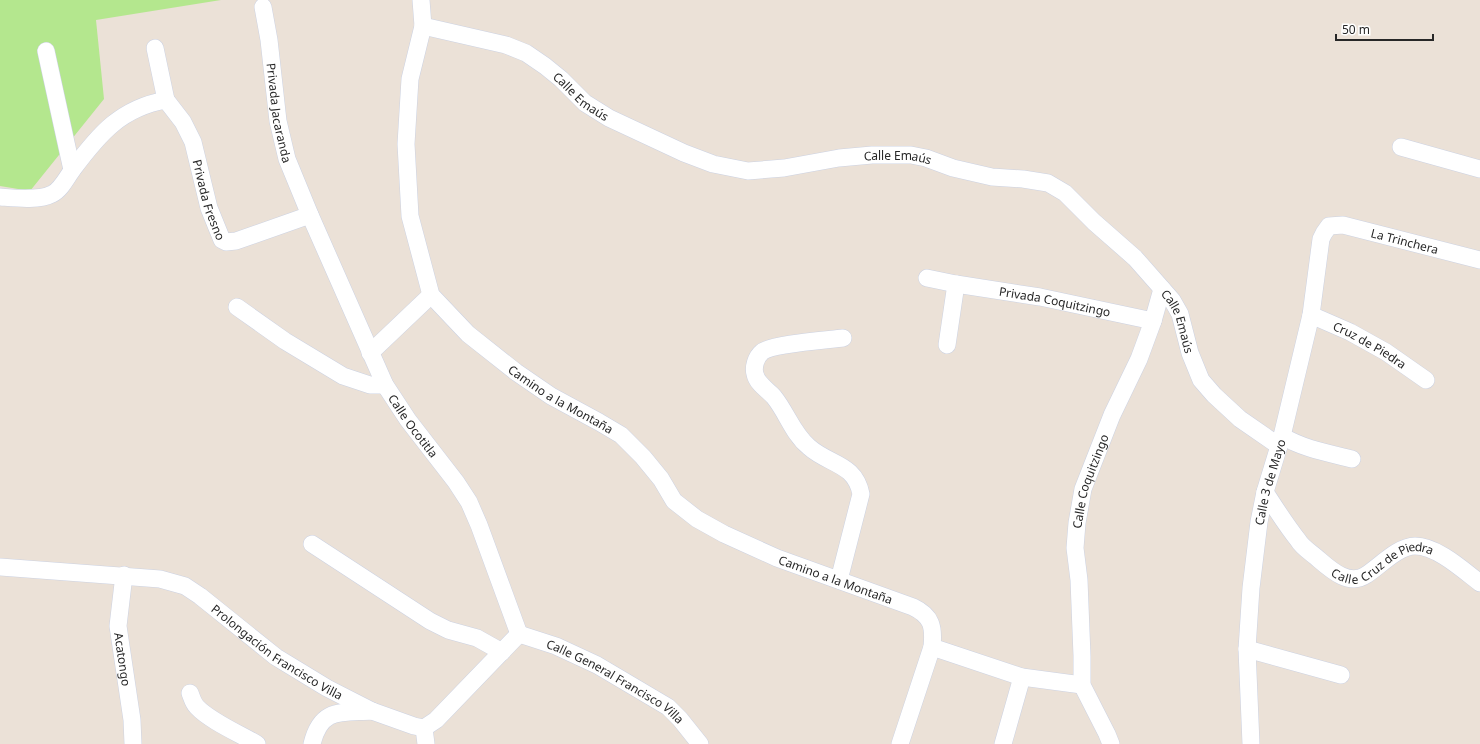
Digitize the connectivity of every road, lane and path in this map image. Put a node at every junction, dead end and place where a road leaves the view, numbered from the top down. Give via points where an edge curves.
1 (421, 0) edge
2 (263, 7) dead end
3 (423, 26) junction
4 (155, 48) dead end
5 (46, 51) dead end
6 (166, 100) junction
7 (1401, 147) dead end
8 (1480, 169) edge
9 (72, 170) junction
10 (0, 197) edge
11 (310, 215) junction
12 (1329, 226) joint
13 (1480, 260) edge
14 (927, 278) dead end
15 (956, 284) junction
16 (1162, 288) junction
17 (431, 295) junction
18 (236, 307) dead end
19 (1311, 315) junction
20 (1153, 321) junction
21 (843, 338) dead end
22 (947, 345) dead end
23 (370, 352) junction
24 (1426, 380) dead end
25 (384, 384) junction
26 (1280, 441) junction
27 (1352, 459) dead end
28 (1265, 492) junction
29 (1284, 521) junction
30 (1259, 522) junction
31 (312, 544) dead end
32 (0, 567) edge
33 (124, 575) junction
34 (839, 580) junction
35 (1480, 583) edge
36 (519, 634) junction
37 (932, 647) junction
38 (1246, 649) junction
39 (502, 652) junction
40 (1340, 675) dead end
41 (1022, 677) junction
42 (1082, 685) junction
43 (190, 693) dead end
44 (372, 711) junction
45 (425, 736) edge
46 (133, 744) edge
47 (257, 744) edge
48 (312, 744) edge
49 (700, 744) edge
50 (900, 744) edge
51 (1002, 744) edge
52 (1111, 744) edge
53 (1251, 744) edge

1 - 3 street, Camino a la Montaña
2 - 11 street, Privada Jacaranda via 278,121 287,159
3 - 16 street, Calle Emaús via 526,52 593,108 609,118 678,151 713,164 748,171 784,168 839,158 911,154 992,177 1048,183 1066,193 1135,258
3 - 17 street, Camino a la Montaña via 410,79 406,144 410,216
4 - 6 street, Privada Fresno
5 - 9 street
6 - 9 street via 136,108 104,130
6 - 11 street, Privada Fresno via 183,122 193,142 209,208 222,240 236,241
7 - 8 street
9 - 10 street via 52,194 40,197
11 - 23 street, Calle Ocotitla
12 - 13 street, La Trinchera via 1343,225
12 - 19 street, Calle 3 de Mayo via 1321,239
14 - 15 street, Privada Coquitzingo
15 - 20 street, Privada Coquitzingo
15 - 22 street
16 - 20 street, Calle Coquitzingo
16 - 26 street, Calle Emaús via 1180,314 1190,353 1201,380 1240,419
17 - 23 street
17 - 34 street, Camino a la Montaña via 468,334 516,372 552,396 621,435 661,479 674,501 697,519 777,558
18 - 25 street via 285,341 343,376 370,385
19 - 24 street, Cruz de Piedra via 1350,332 1386,352
19 - 26 street, Calle 3 de Mayo
20 - 42 street, Calle Coquitzingo via 1083,489 1075,548 1079,580
21 - 34 street via 773,347 762,352 754,366 755,375 774,397 801,440 853,474 859,484 861,494
23 - 25 street, Calle Ocotitla
25 - 36 street, Calle Ocotitla via 469,502
26 - 27 street, Calle Emaús
26 - 28 street, Calle 3 de Mayo
28 - 29 street, Calle Cruz de Piedra
28 - 30 street, Calle 3 de Mayo
29 - 30 street
29 - 35 street, Calle Cruz de Piedra via 1299,542 1330,569 1344,577 1356,579 1365,576 1399,551 1421,546 1438,552
30 - 38 street, Calle 3 de Mayo
31 - 39 street via 430,621 448,630 477,638
32 - 33 street, Prolongación Francisco Villa
33 - 44 street, Prolongación Francisco Villa via 160,579 185,586 276,657 327,688
33 - 46 street, Acatongo via 118,626 132,720
34 - 37 street, Camino a la Montaña via 922,612 930,621 934,635
36 - 39 street, Prolongación Francisco Villa
36 - 49 street, Calle General Francisco Villa via 556,646 597,665 668,707
37 - 41 street
37 - 50 street, Camino a la Montaña
38 - 40 street
38 - 53 street, Calle 3 de Mayo
39 - 45 street, Prolongación Francisco Villa via 436,720
41 - 42 street
41 - 51 street
42 - 52 street
43 - 47 street via 198,708 212,719
44 - 45 street, Prolongación Francisco Villa via 414,726
44 - 48 street via 337,713 324,718 315,732

